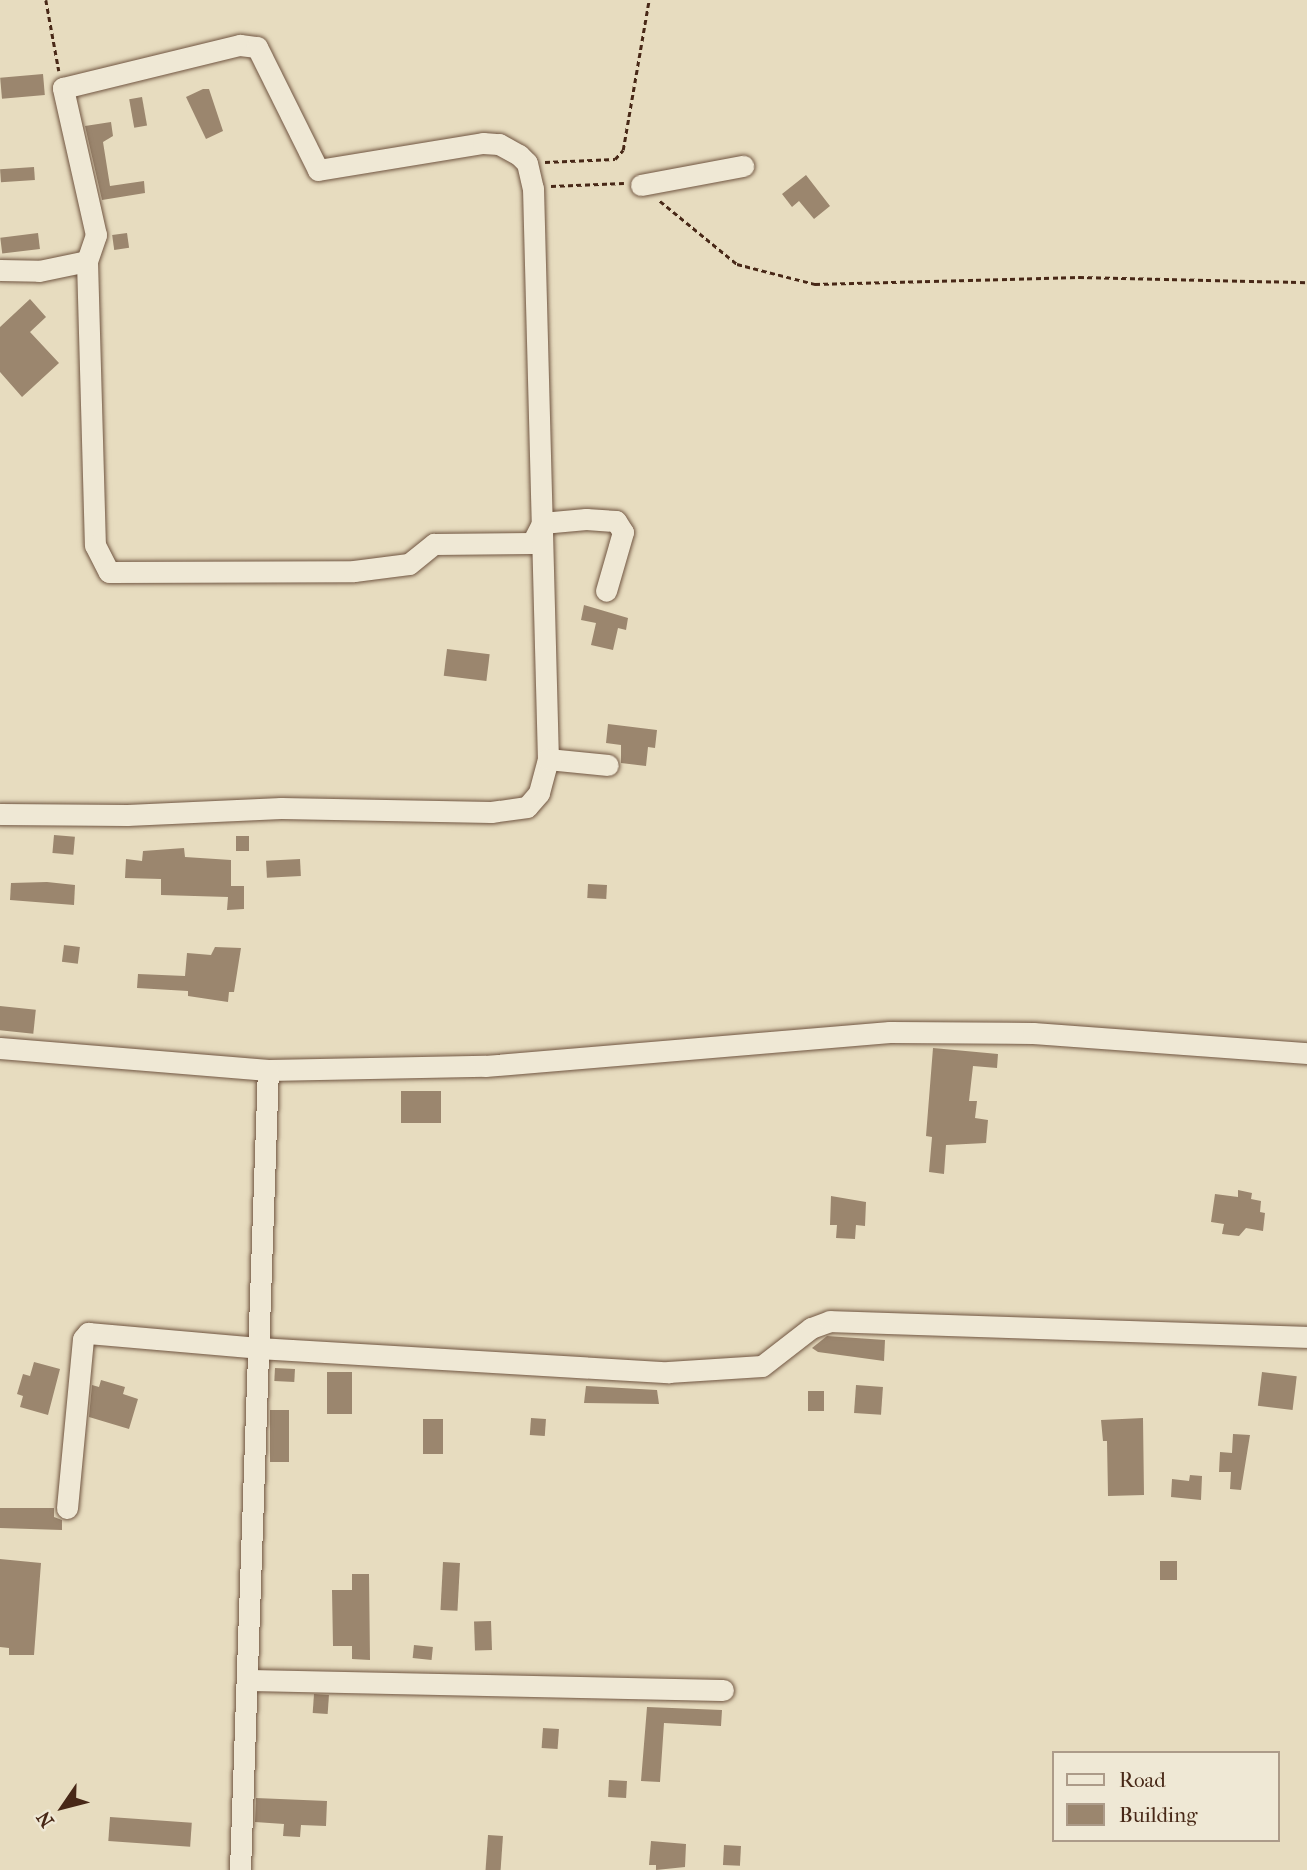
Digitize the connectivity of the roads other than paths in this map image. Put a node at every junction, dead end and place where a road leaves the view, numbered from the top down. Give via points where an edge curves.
1 (743, 166) dead end
2 (641, 185) road end
3 (87, 261) junction
4 (0, 270) edge
5 (542, 523) junction
6 (606, 592) dead end
7 (548, 759) junction
8 (608, 765) dead end
9 (0, 814) edge
10 (0, 1048) edge
11 (1307, 1053) edge
12 (268, 1070) junction
13 (1307, 1337) edge
14 (258, 1348) junction
15 (67, 1508) dead end
16 (249, 1680) junction
17 (723, 1690) dead end
18 (240, 1870) edge

1 - 2 street
3 - 4 street via 39,271
3 - 5 street via 95,545 109,572 354,571 409,564 434,544 532,543
3 - 5 street via 96,235 63,88 250,45 257,47 318,170 499,144 527,163 533,188
5 - 6 street via 617,521 623,532
5 - 7 street
7 - 8 street
7 - 9 street via 539,793 527,807 491,812 281,807 127,815
10 - 12 street
11 - 12 street via 1033,1033 890,1032 485,1066
12 - 14 street
13 - 14 street via 830,1321 811,1328 762,1366 668,1372
14 - 15 street via 88,1333 83,1339
14 - 16 street
16 - 17 street
16 - 18 street

